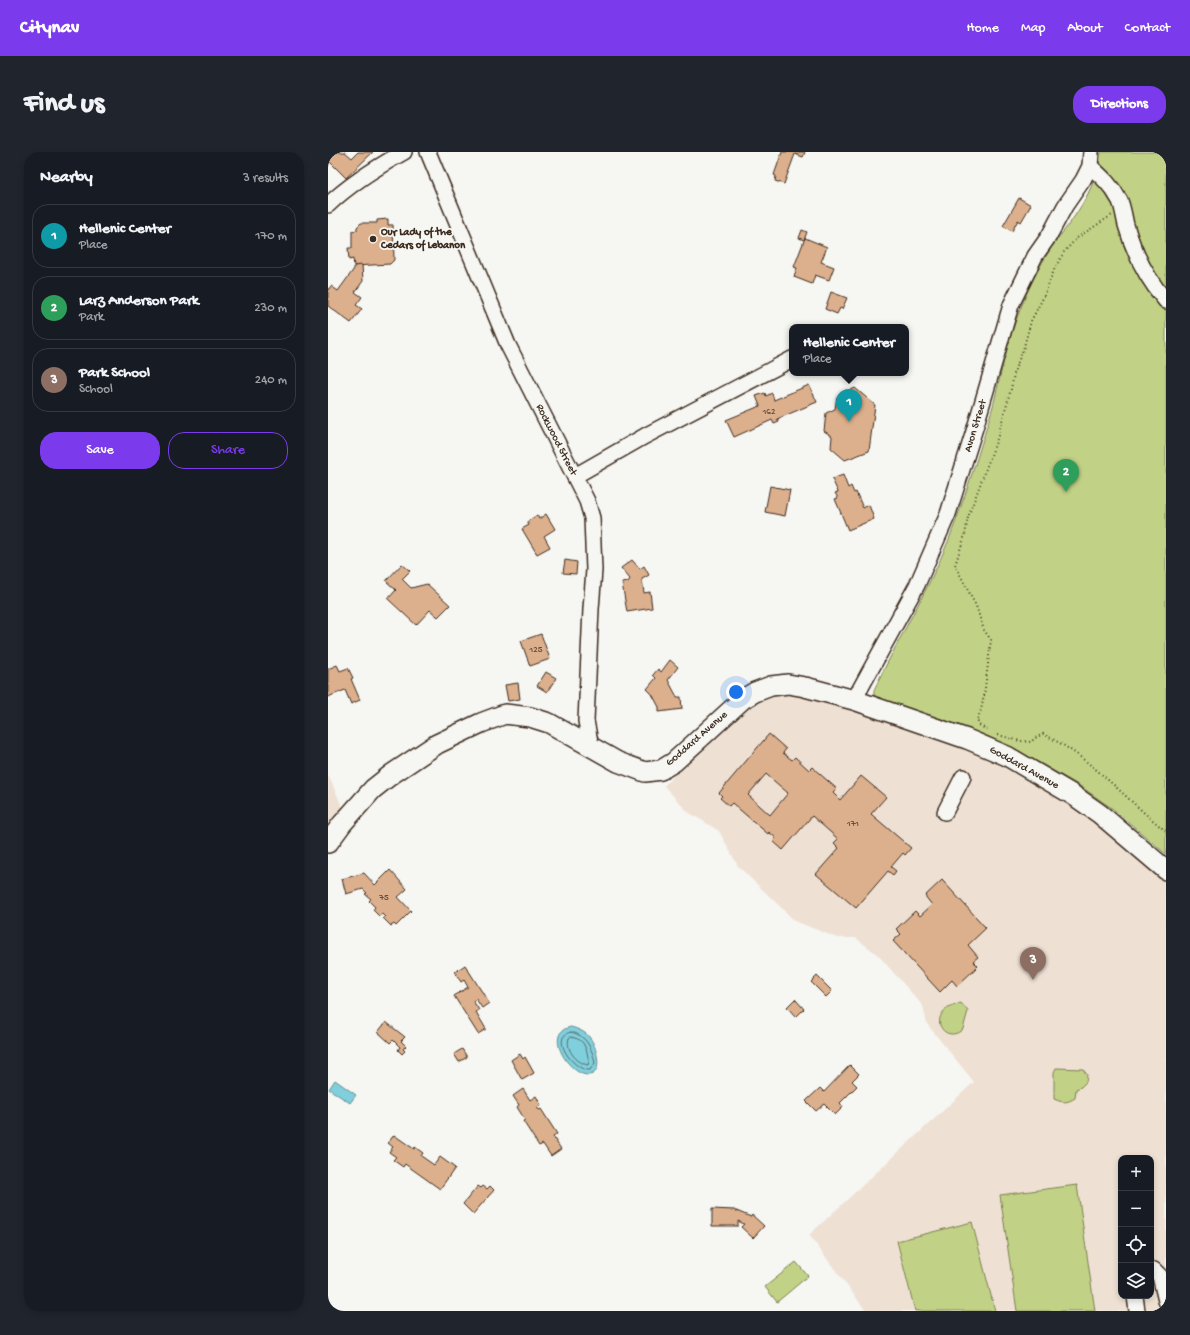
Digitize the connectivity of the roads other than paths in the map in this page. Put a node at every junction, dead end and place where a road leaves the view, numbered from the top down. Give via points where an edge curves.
1 (404, 152) edge
2 (428, 152) edge
3 (1090, 159) edge
4 (328, 205) edge
5 (1166, 301) edge
6 (789, 361) edge
7 (575, 476) junction
8 (854, 700) junction
9 (591, 747) junction
10 (963, 777) dead end
11 (945, 812) dead end
12 (328, 843) edge
13 (1166, 870) edge
14 (1154, 1270) edge
15 (1135, 1299) edge
16 (1166, 1301) edge
17 (1138, 1311) edge

1 - 4 street via 364,177
2 - 7 street, Rockwood Street via 508,345
3 - 5 street via 1120,202 1137,256
3 - 8 street, Avon Street via 1083,180 1035,256 1011,305 948,514 917,585
6 - 7 street
7 - 9 street, Rockwood Street via 587,500 592,518 594,570 586,721
8 - 9 main road, Goddard Avenue via 788,684 771,686 743,699 674,762 661,770 645,772 618,762
8 - 13 main road, Goddard Avenue via 967,739 1007,756 1100,814
9 - 12 main road, Goddard Avenue via 549,723 530,717 505,714 437,744 392,774 373,789
10 - 11 street
14 - 16 street via 1160,1276
15 - 17 street

